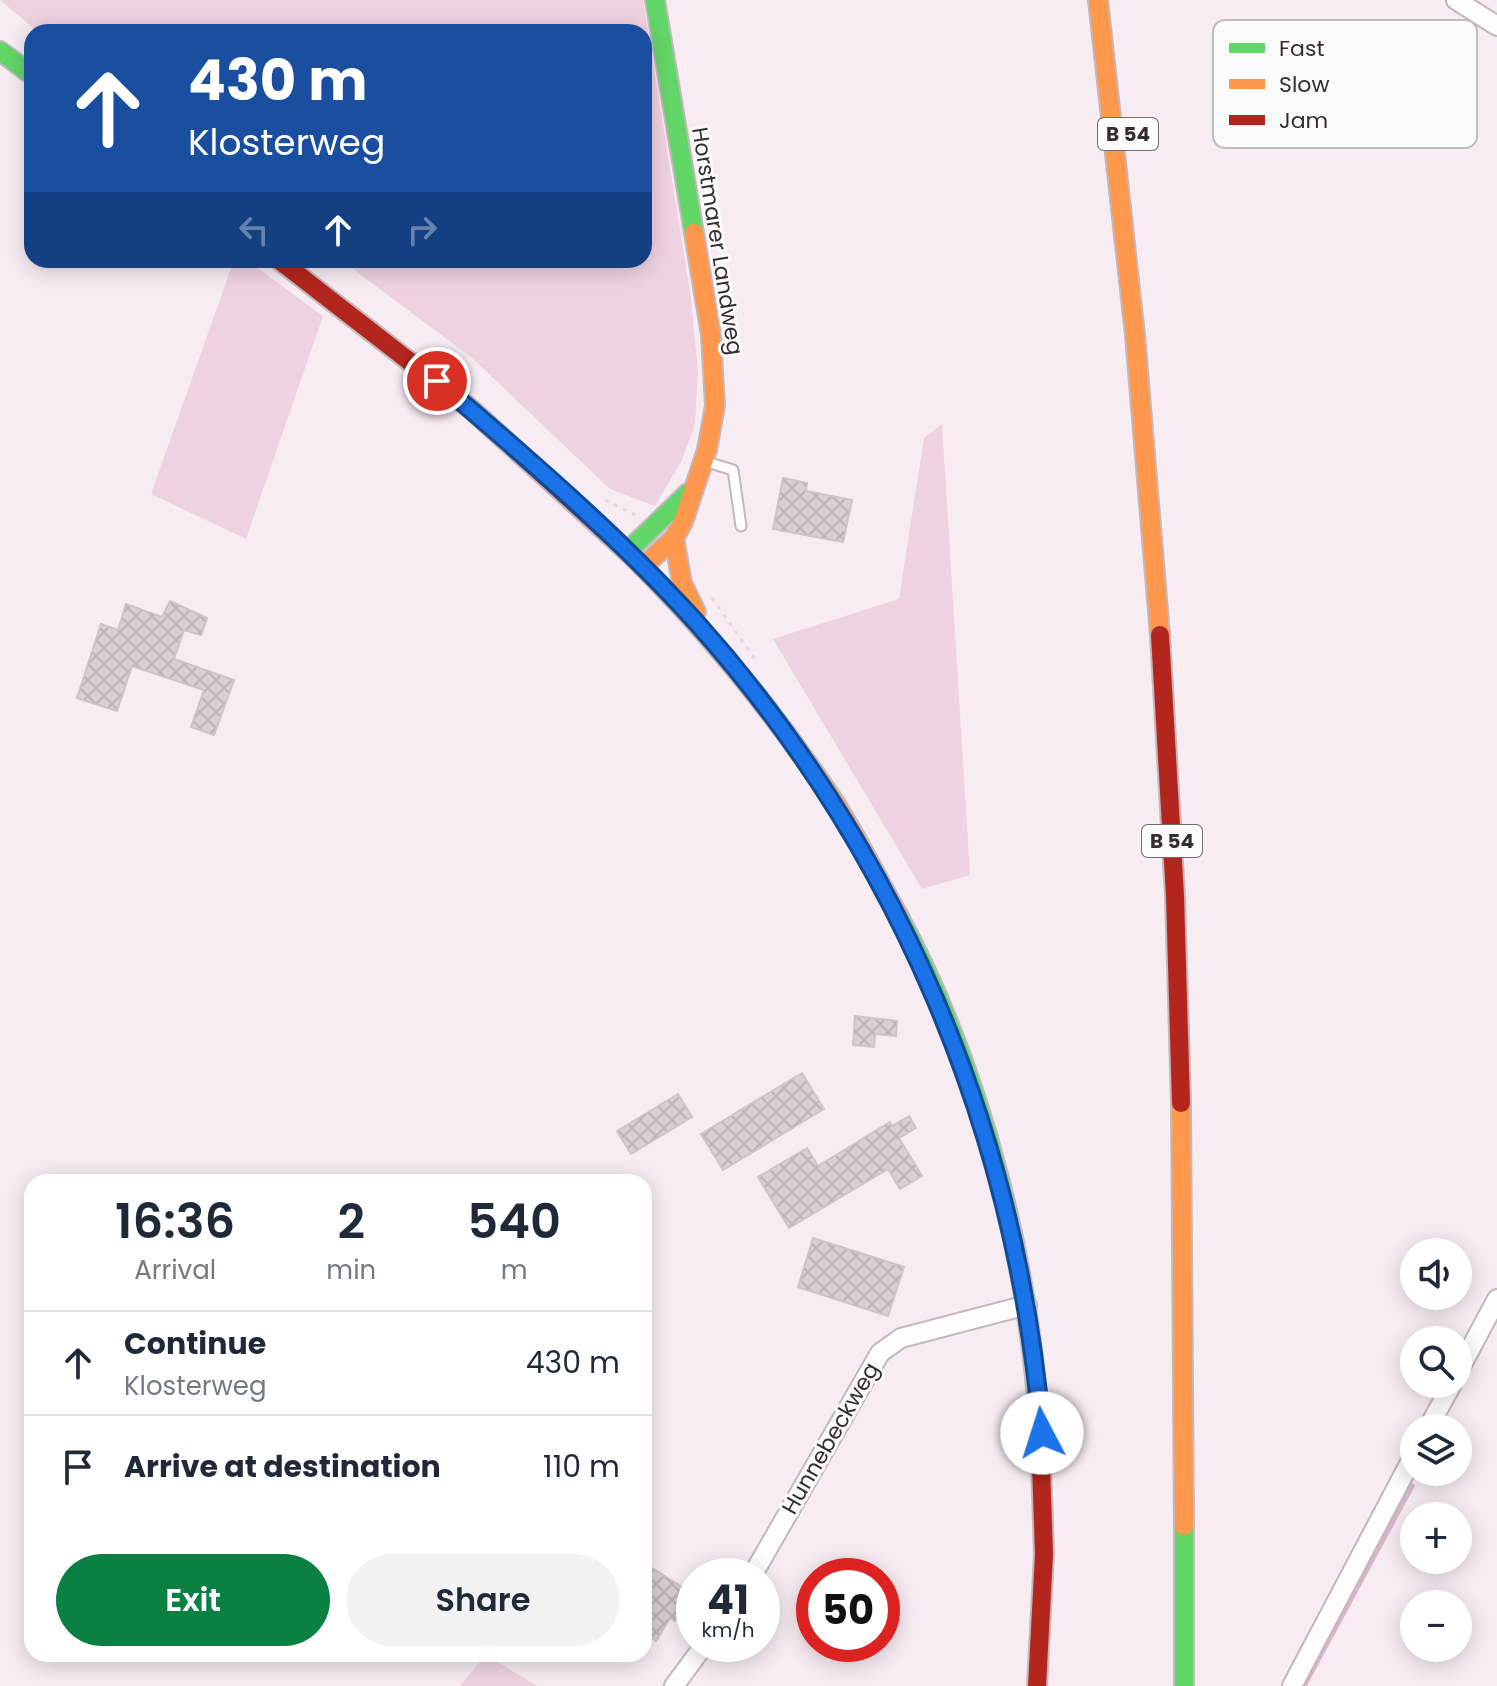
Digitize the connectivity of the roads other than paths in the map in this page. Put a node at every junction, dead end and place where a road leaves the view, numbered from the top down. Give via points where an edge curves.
1 (655, 0) edge
2 (1098, 0) edge
3 (1112, 0) edge
4 (1458, 0) edge
5 (1497, 26) edge
6 (0, 51) edge
7 (24, 69) edge
8 (289, 268) edge
9 (704, 461) junction
10 (693, 488) junction
11 (741, 526) dead end
12 (674, 538) junction
13 (628, 551) junction
14 (643, 567) junction
15 (714, 643) junction
16 (1497, 1299) edge
17 (1027, 1305) junction
18 (1472, 1346) edge
19 (1400, 1482) edge
20 (762, 1558) edge
21 (692, 1662) edge
22 (674, 1686) edge
23 (1037, 1686) edge
24 (1184, 1686) edge
25 (1197, 1686) edge
26 (1292, 1686) edge

1 - 9 main road, Horstmarer Landweg via 711,335 715,406
2 - 24 main road, B 54 via 1142,398 1168,756 1180,1088
3 - 25 main road, B 54 via 1152,349 1182,761 1193,1104
4 - 5 street
6 - 7 main road
8 - 13 main road via 437,381
9 - 10 main road, Horstmarer Landweg
9 - 11 lane via 733,470
10 - 12 main road, Horstmarer Landweg
10 - 13 main road, Horstmarer Landweg
12 - 14 main road, Horstmarer Landweg
12 - 15 main road via 682,583
13 - 14 main road
14 - 15 main road
15 - 17 main road via 842,816 903,925 954,1040 982,1122
16 - 18 street
17 - 20 street, Hunnebeckweg via 901,1338 880,1353
17 - 23 main road via 1044,1491
19 - 26 street
21 - 22 street

